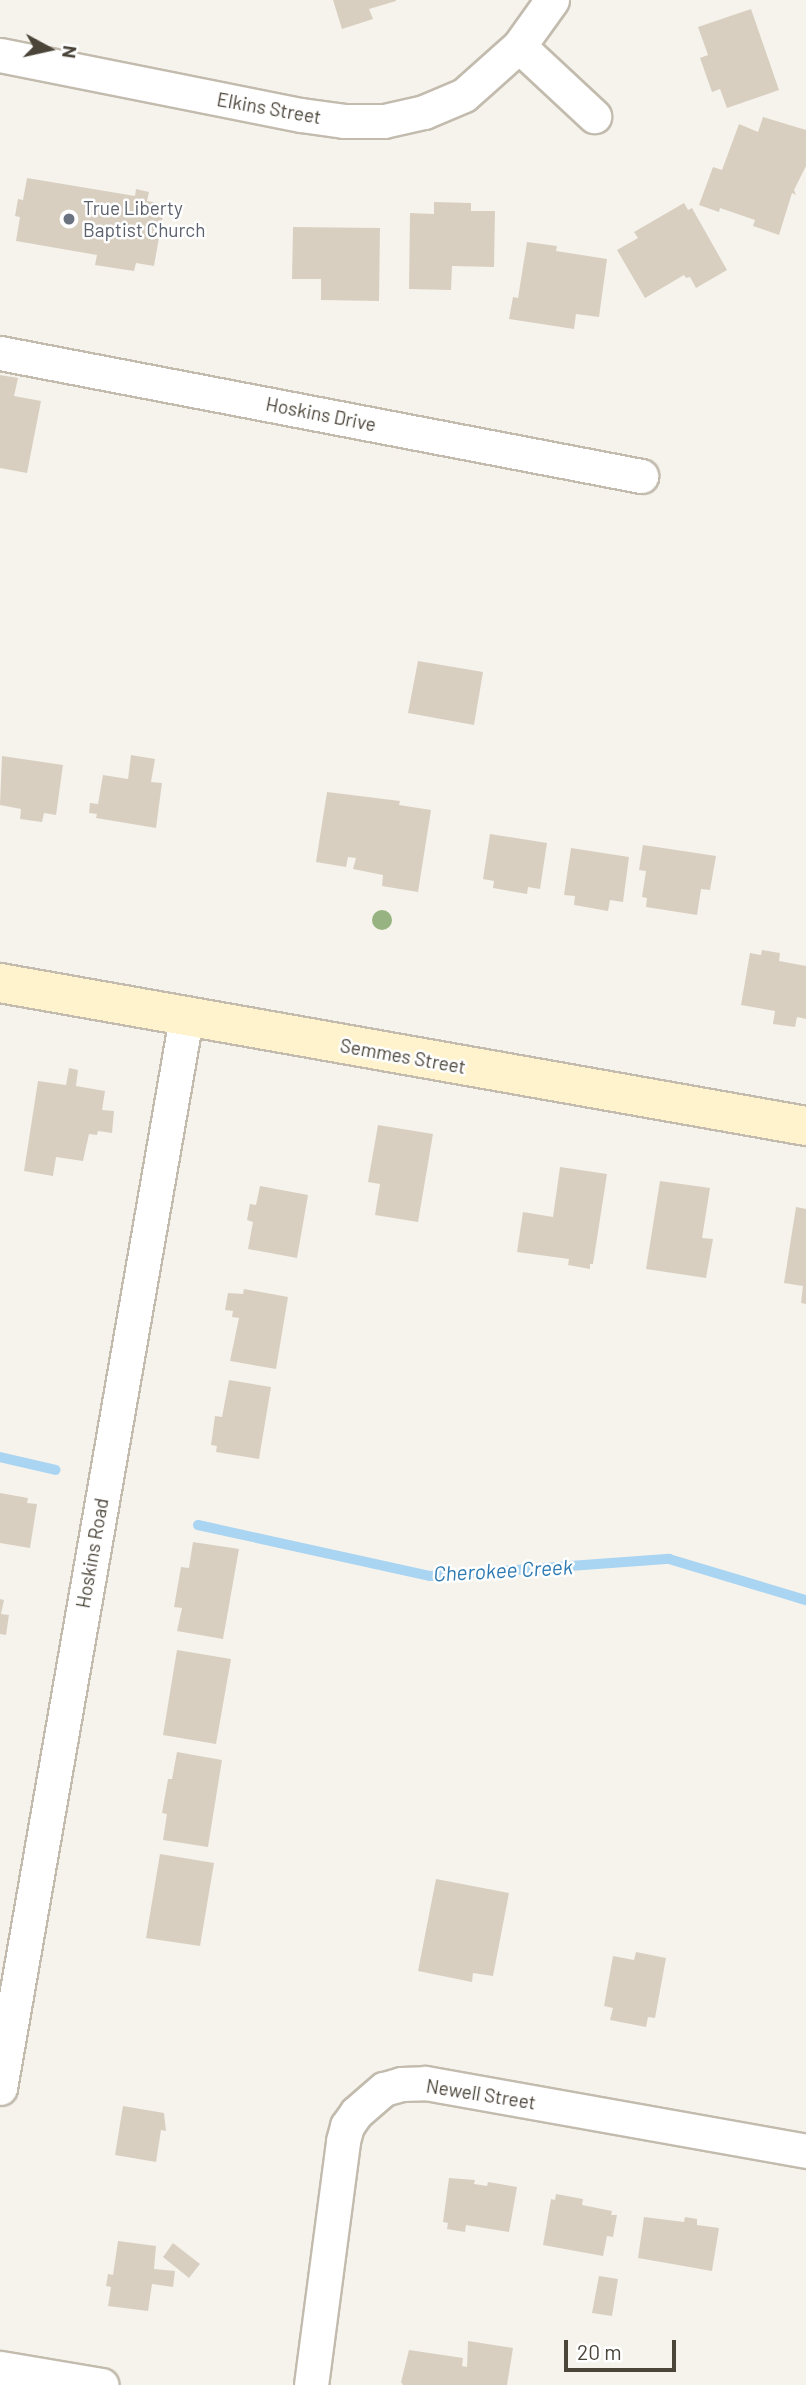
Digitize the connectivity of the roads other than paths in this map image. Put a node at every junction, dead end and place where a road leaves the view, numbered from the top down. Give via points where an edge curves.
1 (552, 0) edge
2 (519, 46) junction
3 (0, 55) edge
4 (594, 116) dead end
5 (0, 353) edge
6 (641, 476) dead end
7 (0, 984) edge
8 (186, 1018) junction
9 (806, 1126) edge
10 (0, 2088) edge
11 (806, 2151) edge
12 (0, 2368) edge
13 (102, 2385) edge
14 (312, 2385) edge

1 - 2 street, Elkins Street
2 - 3 street, Elkins Street via 464,94 424,112 384,121 301,115
2 - 4 street
5 - 6 street, Hoskins Drive
7 - 8 main road, Semmes Street
8 - 9 main road, Semmes Street
8 - 10 street, Hoskins Road
11 - 14 street, Newell Street via 425,2083 384,2089 356,2113 343,2141
12 - 13 street

